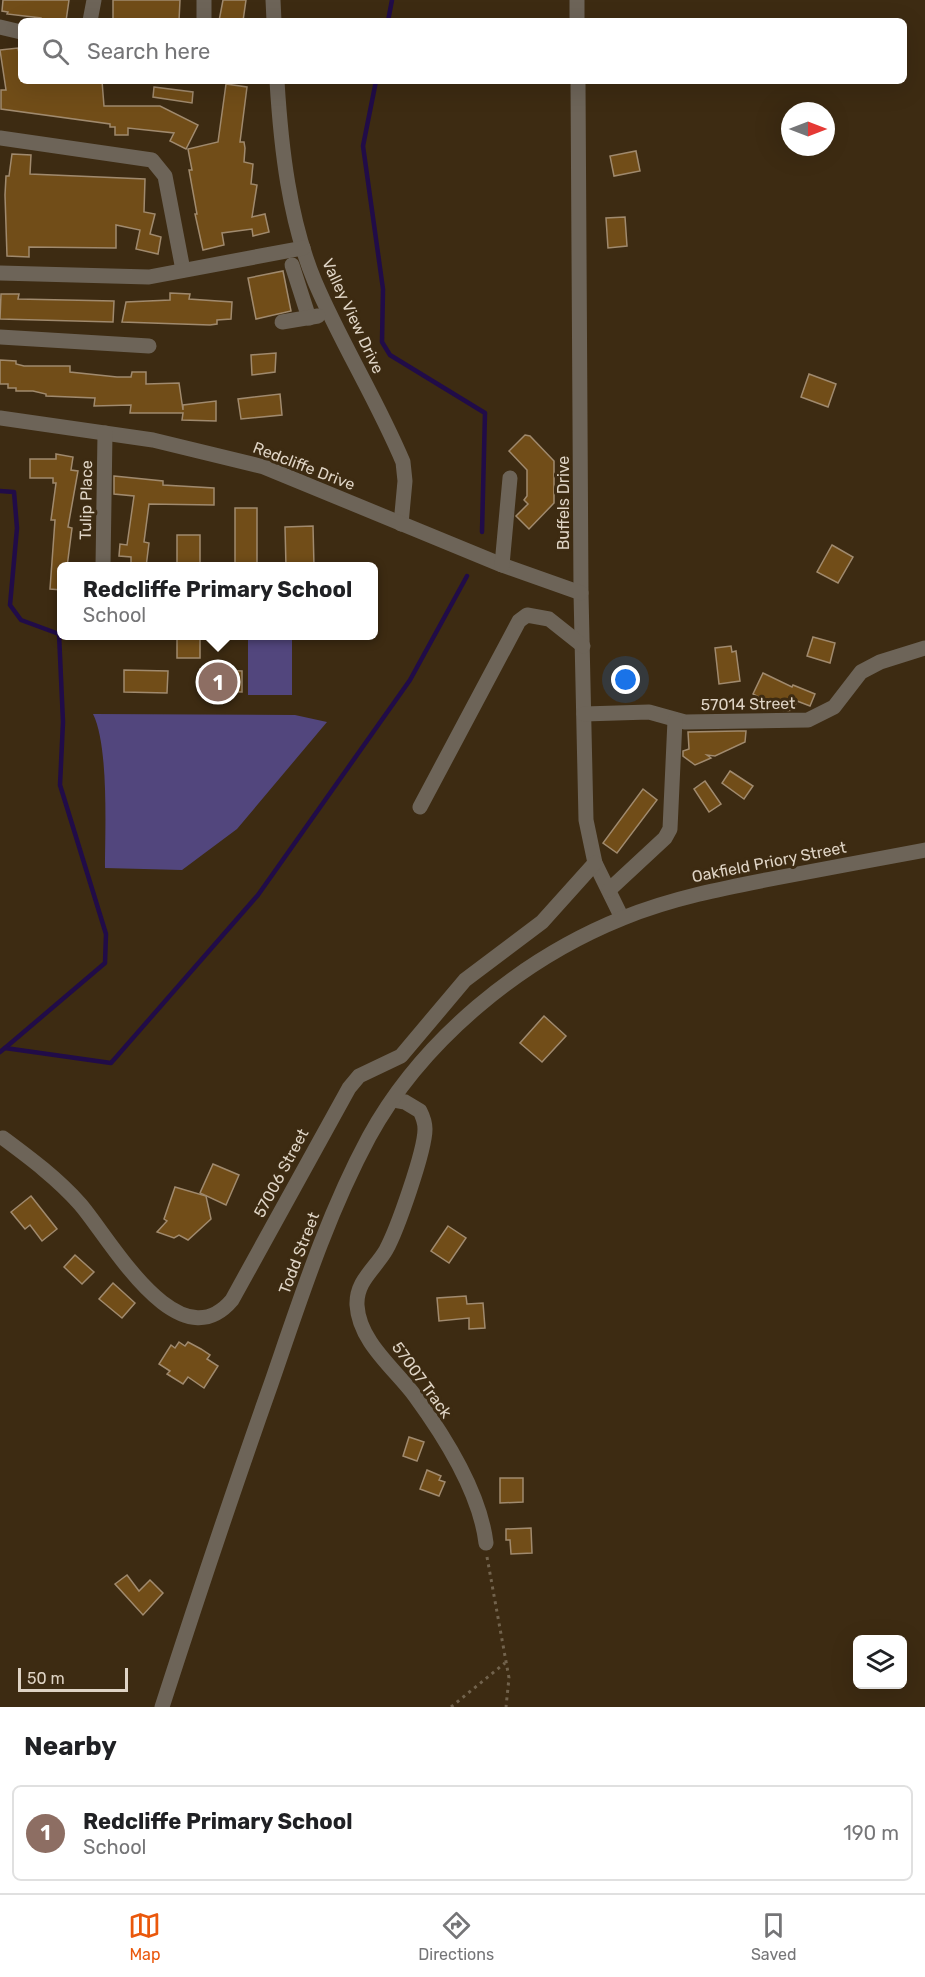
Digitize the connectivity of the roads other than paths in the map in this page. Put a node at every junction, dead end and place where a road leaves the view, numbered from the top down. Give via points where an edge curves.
1 (94, 0) edge
2 (204, 0) edge
3 (273, 0) edge
4 (577, 0) edge
5 (91, 18) edge
6 (204, 18) edge
7 (274, 18) edge
8 (577, 18) edge
9 (0, 27) edge
10 (18, 31) edge
11 (277, 84) edge
12 (578, 84) edge
13 (0, 138) edge
14 (303, 248) junction
15 (292, 265) dead end
16 (183, 270) junction
17 (0, 273) edge
18 (330, 314) junction
19 (309, 318) junction
20 (282, 322) dead end
21 (0, 337) edge
22 (149, 346) dead end
23 (0, 418) edge
24 (105, 433) junction
25 (510, 478) dead end
26 (400, 524) junction
27 (103, 562) edge
28 (502, 565) junction
29 (581, 593) junction
30 (583, 646) junction
31 (925, 648) edge
32 (584, 714) junction
33 (675, 720) junction
34 (420, 807) dead end
35 (925, 850) edge
36 (595, 863) junction
37 (609, 890) junction
38 (622, 918) junction
39 (394, 1100) junction
40 (3, 1138) dead end
41 (486, 1543) road end
42 (162, 1707) edge

1 - 5 street
2 - 6 street
3 - 7 street
4 - 8 street
9 - 10 street
11 - 14 street, Valley View Drive via 287,174
12 - 29 street, Buffels Drive
13 - 16 street via 152,159 165,176
14 - 16 street
14 - 18 street, Valley View Drive
15 - 19 street
16 - 17 street via 131,278
18 - 19 street
18 - 26 street, Valley View Drive via 403,462
19 - 20 street
21 - 22 street
23 - 24 street, Redcliffe Drive
24 - 26 street, Redcliffe Drive via 206,451 264,467
24 - 27 street, Tulip Place
25 - 28 street
26 - 28 street, Redcliffe Drive
28 - 29 street, Redcliffe Drive
29 - 30 street, Buffels Drive
30 - 32 street, Buffels Drive
30 - 34 street via 549,619 527,615 519,621
31 - 33 street, 57014 Street via 861,672 834,707 808,720
32 - 33 street, 57014 Street via 649,712
32 - 36 street, Buffels Drive via 586,820
33 - 37 street via 670,829
35 - 38 street, Oakfield Priory Street via 672,900
36 - 37 street, Buffels Drive
36 - 40 street, 57006 Street via 542,922 465,980 400,1056 359,1076 349,1088 223,1311 212,1316 189,1316 146,1289 79,1203
37 - 38 street, Buffels Drive
38 - 39 street, Todd Street via 574,941 492,996 450,1033
39 - 41 street, 57007 Track via 420,1111 425,1129 390,1243 359,1288 359,1320 375,1348 416,1397 459,1467 480,1511
39 - 42 street, Todd Street via 371,1135 321,1242

